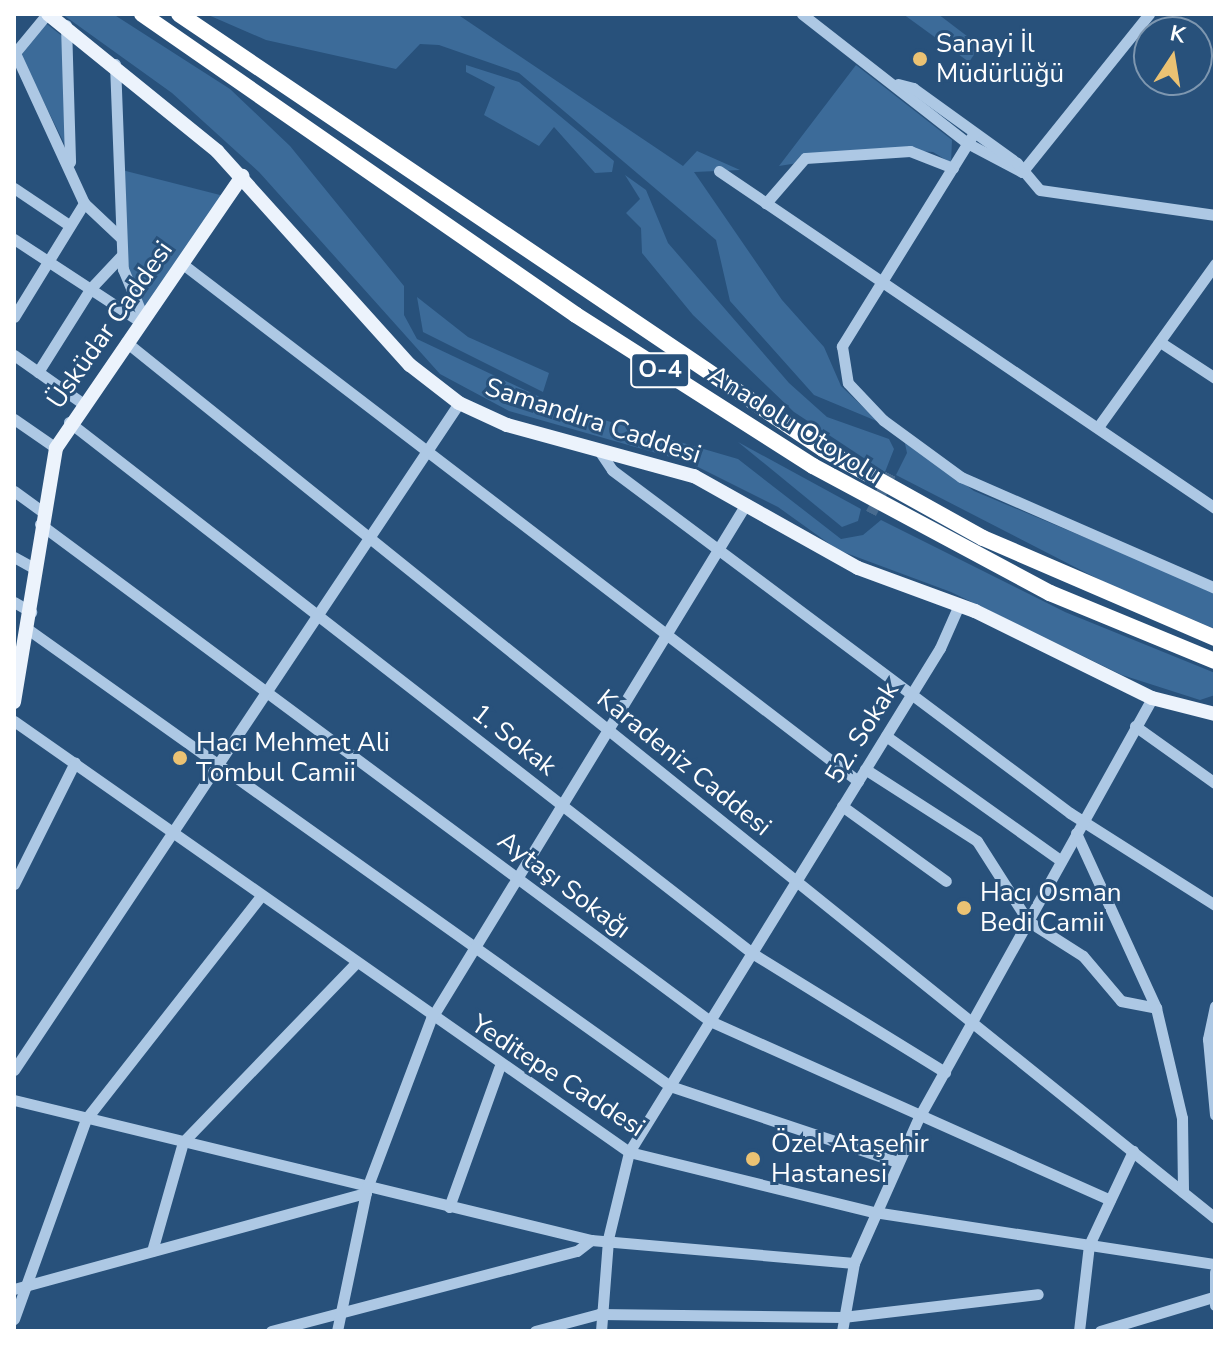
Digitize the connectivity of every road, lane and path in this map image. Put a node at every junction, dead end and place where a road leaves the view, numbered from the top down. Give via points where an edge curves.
1 (48, 14) edge
2 (142, 14) edge
3 (179, 14) edge
4 (802, 14) edge
5 (1147, 14) edge
6 (66, 25) junction
7 (14, 53) edge
8 (115, 63) junction
9 (960, 130) junction
10 (971, 138) junction
11 (70, 167) junction
12 (953, 168) junction
13 (719, 171) dead end
14 (1022, 172) junction
15 (242, 176) junction
16 (17, 190) edge
17 (84, 203) junction
18 (766, 203) junction
19 (14, 205) edge
20 (1215, 215) edge
21 (69, 225) junction
22 (120, 237) junction
23 (14, 239) edge
24 (121, 256) junction
25 (47, 261) junction
26 (184, 265) junction
27 (1214, 269) edge
28 (881, 281) junction
29 (91, 288) junction
30 (14, 317) edge
31 (142, 320) junction
32 (126, 342) junction
33 (1160, 342) junction
34 (14, 355) edge
35 (38, 372) junction
36 (1215, 378) edge
37 (82, 403) junction
38 (459, 403) junction
39 (14, 419) edge
40 (69, 422) junction
41 (1098, 427) junction
42 (56, 448) junction
43 (598, 449) junction
44 (427, 450) junction
45 (14, 491) edge
46 (746, 504) junction
47 (1215, 508) edge
48 (41, 517) junction
49 (367, 535) junction
50 (718, 550) junction
51 (14, 557) edge
52 (1150, 560) junction
53 (36, 569) junction
54 (1215, 581) edge
55 (1215, 588) edge
56 (14, 602) edge
57 (959, 605) junction
58 (31, 612) junction
59 (315, 613) junction
60 (666, 633) junction
61 (24, 637) edge
62 (1215, 638) edge
63 (1215, 661) edge
64 (17, 679) edge
65 (265, 690) junction
66 (911, 695) junction
67 (1152, 698) junction
68 (14, 702) edge
69 (1213, 713) edge
70 (14, 721) edge
71 (1135, 726) junction
72 (606, 729) junction
73 (886, 736) junction
74 (217, 761) junction
75 (75, 762) junction
76 (865, 769) junction
77 (858, 781) junction
78 (1215, 783) edge
79 (561, 804) junction
80 (842, 806) junction
81 (1083, 820) junction
82 (169, 831) junction
83 (1076, 833) junction
84 (1061, 861) junction
85 (517, 877) junction
86 (796, 881) junction
87 (946, 881) dead end
88 (14, 884) edge
89 (261, 896) junction
90 (1215, 905) edge
91 (1028, 921) junction
92 (475, 947) junction
93 (752, 953) junction
94 (355, 964) junction
95 (1215, 1006) edge
96 (1156, 1008) junction
97 (431, 1019) junction
98 (710, 1021) junction
99 (973, 1025) junction
100 (499, 1068) junction
101 (14, 1070) edge
102 (945, 1072) junction
103 (670, 1086) junction
104 (14, 1100) edge
105 (1215, 1115) edge
106 (919, 1117) junction
107 (86, 1119) junction
108 (183, 1142) junction
109 (1133, 1151) junction
110 (629, 1152) junction
111 (897, 1162) junction
112 (366, 1190) junction
113 (1183, 1192) junction
114 (1110, 1200) junction
115 (449, 1207) junction
116 (874, 1212) junction
117 (1215, 1218) edge
118 (608, 1239) junction
119 (591, 1240) junction
120 (1089, 1245) junction
121 (152, 1251) junction
122 (854, 1263) junction
123 (1215, 1264) edge
124 (1215, 1272) edge
125 (20, 1288) edge
126 (1038, 1294) dead end
127 (1214, 1301) edge
128 (341, 1313) junction
129 (599, 1314) junction
130 (843, 1317) junction
131 (14, 1319) edge
132 (271, 1331) edge
133 (337, 1331) edge
134 (535, 1331) edge
135 (601, 1331) edge
136 (842, 1331) edge
137 (1079, 1331) edge
138 (1100, 1331) edge

1 - 6 main road, Samandıra Caddesi
1 - 7 street
2 - 63 highway, Anadolu Otoyolu / O-4 via 576,315 813,466 1050,593
3 - 62 highway, Anadolu Otoyolu / O-4 via 823,449 996,545
4 - 9 street
5 - 14 street
6 - 8 main road, Samandıra Caddesi
6 - 11 street
7 - 11 street
8 - 15 main road, Samandıra Caddesi
8 - 22 street
9 - 10 street
9 - 12 street
10 - 12 street
10 - 14 street
11 - 17 street
12 - 18 street via 910,151 805,158
12 - 28 street
13 - 18 street
14 - 20 street via 1061,197
15 - 26 main road, Üsküdar Caddesi
15 - 38 main road, Samandıra Caddesi via 410,365
16 - 19 street
16 - 21 street
17 - 21 street
17 - 22 street
18 - 28 street
21 - 25 street
22 - 24 street
23 - 25 street
24 - 29 street
24 - 31 street
25 - 29 street
25 - 30 street
26 - 31 main road, Üsküdar Caddesi
26 - 44 street
27 - 33 street
28 - 41 street
28 - 52 street via 842,346 840,363 883,420 961,477
29 - 31 street
29 - 35 street
31 - 32 main road, Üsküdar Caddesi
32 - 37 main road, Üsküdar Caddesi
32 - 49 street, Karadeniz Caddesi
33 - 36 street
33 - 41 street
34 - 35 street
35 - 37 street
37 - 40 main road, Üsküdar Caddesi
38 - 43 main road, Samandıra Caddesi
38 - 44 street
39 - 42 street
40 - 42 main road, Üsküdar Caddesi
40 - 59 street, 1. Sokak
41 - 47 street
42 - 48 main road, Üsküdar Caddesi
43 - 46 main road, Samandıra Caddesi via 694,476
43 - 50 street via 612,470
44 - 49 street
44 - 60 street
45 - 48 street, Aytaşı Sokağı
46 - 50 street
46 - 57 main road, Samandıra Caddesi via 816,549
48 - 53 main road, Üsküdar Caddesi
48 - 65 street, Aytaşı Sokağı
49 - 59 street
49 - 72 street, Karadeniz Caddesi
50 - 60 street
50 - 66 street
51 - 53 street
52 - 54 street
52 - 55 street
53 - 58 main road, Üsküdar Caddesi
56 - 58 street
57 - 66 street, 52. Sokak
57 - 67 main road, Samandıra Caddesi
58 - 61 main road, Üsküdar Caddesi
59 - 65 street
59 - 79 street, 1. Sokak
60 - 72 street
60 - 77 street
61 - 64 main road, Üsküdar Caddesi
61 - 74 street
64 - 68 main road, Üsküdar Caddesi
65 - 74 street
65 - 85 street, Aytaşı Sokağı
66 - 73 street, 52. Sokak
66 - 81 street
67 - 69 main road
67 - 69 main road, Samandıra Caddesi
67 - 71 street
70 - 75 street, Yeditepe Caddesi
71 - 78 street
71 - 81 street
72 - 79 street
72 - 86 street, Karadeniz Caddesi
73 - 76 street, 52. Sokak
73 - 84 street
74 - 82 street
74 - 92 street
75 - 82 street, Yeditepe Caddesi
75 - 88 street
76 - 77 street, 52. Sokak
76 - 91 street via 977,841
77 - 80 street, 52. Sokak
79 - 85 street
79 - 93 street, 1. Sokak
80 - 86 street, 52. Sokak
80 - 87 street
81 - 83 street
81 - 90 street
82 - 89 street, Yeditepe Caddesi
82 - 101 street
83 - 84 street
83 - 96 street
84 - 91 street
85 - 92 street
85 - 98 street, Aytaşı Sokağı
86 - 93 street, 52. Sokak
86 - 99 street, Karadeniz Caddesi
89 - 94 street, Yeditepe Caddesi
89 - 107 street
91 - 96 street via 1083,956 1121,1001
91 - 99 street
92 - 97 street
92 - 103 street
93 - 98 street, 52. Sokak
93 - 102 street, 1. Sokak
94 - 97 street, Yeditepe Caddesi
94 - 108 street
95 - 105 street via 1208,1039
96 - 113 street via 1182,1118
97 - 100 street, Yeditepe Caddesi
97 - 112 street
98 - 103 street, 52. Sokak
98 - 106 street, Aytaşı Sokağı
99 - 102 street
99 - 109 street, Karadeniz Caddesi
100 - 110 street, Yeditepe Caddesi
100 - 115 street
102 - 106 street
103 - 110 street, 52. Sokak
103 - 111 street
104 - 107 street
106 - 111 street
106 - 114 street, Aytaşı Sokağı
107 - 108 street
107 - 125 street
108 - 112 street
108 - 121 street
109 - 113 street, Karadeniz Caddesi
109 - 114 street
110 - 116 street, Yeditepe Caddesi
110 - 118 street, 52. Sokak
111 - 116 street
112 - 115 street
112 - 121 street
112 - 128 street
113 - 117 street, Karadeniz Caddesi
114 - 120 street
115 - 119 street
116 - 120 street, Yeditepe Caddesi
116 - 122 street
118 - 119 street
118 - 122 street
118 - 129 street, 52. Sokak
119 - 128 street via 577,1251
120 - 123 street, Yeditepe Caddesi
120 - 137 street
121 - 125 street
122 - 130 street
124 - 127 street
125 - 131 street
126 - 130 street
127 - 138 street
128 - 132 street
128 - 133 street
129 - 130 street
129 - 134 street
129 - 135 street, 52. Sokak
130 - 136 street

